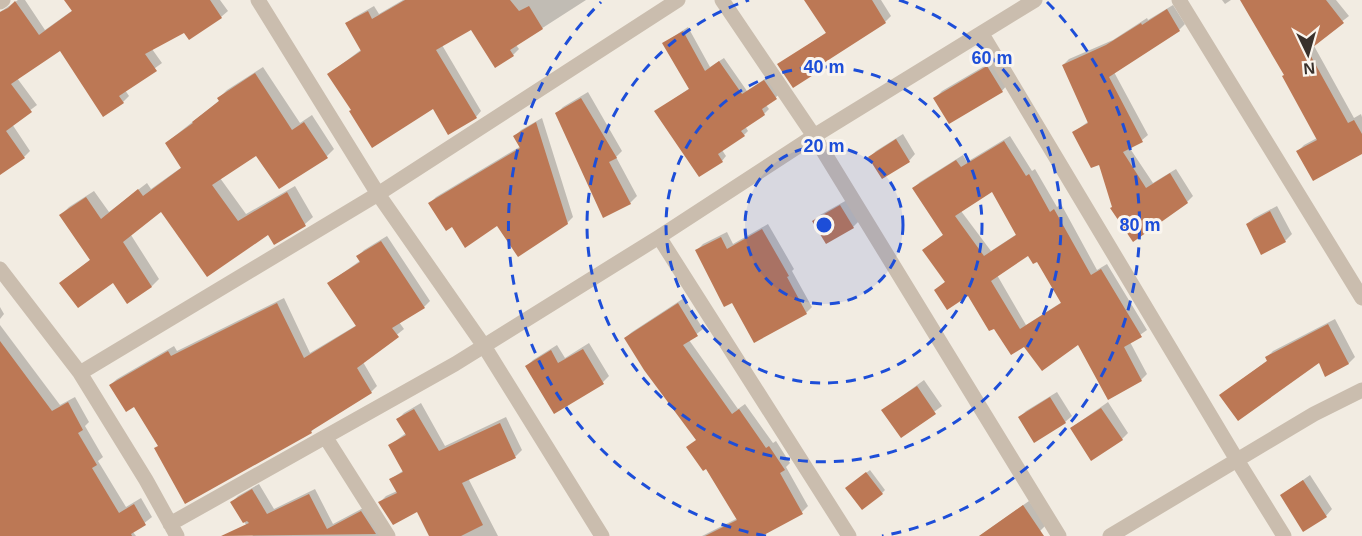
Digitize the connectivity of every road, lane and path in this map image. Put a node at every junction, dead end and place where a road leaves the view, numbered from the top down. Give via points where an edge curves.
1 (258, 0) edge
2 (678, 0) edge
3 (722, 0) edge
4 (1035, 0) edge
5 (1179, 0) edge
6 (982, 34) junction
7 (814, 136) junction
8 (378, 194) junction
9 (659, 237) junction
10 (0, 268) edge
11 (1362, 298) edge
12 (484, 346) junction
13 (80, 373) junction
14 (1362, 390) edge
15 (326, 438) junction
16 (1237, 460) junction
17 (173, 530) edge
18 (388, 536) edge
19 (602, 536) edge
20 (849, 536) edge
21 (1059, 536) edge
22 (1110, 536) edge
23 (1284, 536) edge

1 - 8 street
2 - 8 street
3 - 7 street
4 - 6 street
5 - 11 street
6 - 7 street
6 - 16 street
7 - 9 street
7 - 21 street
8 - 12 street
8 - 13 street
9 - 12 street
9 - 20 street
10 - 13 street
12 - 15 street
12 - 19 street
13 - 17 street
14 - 16 street
15 - 17 street
15 - 18 street
16 - 22 street
16 - 23 street

